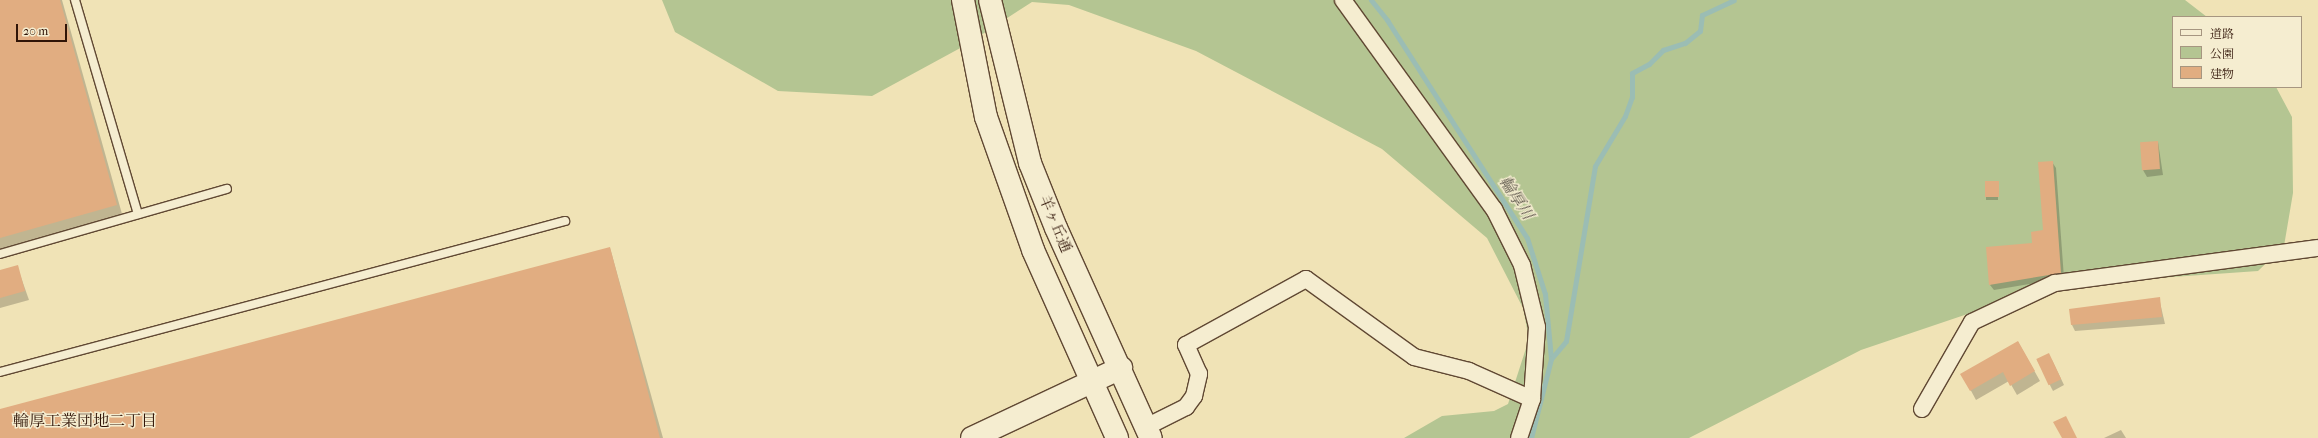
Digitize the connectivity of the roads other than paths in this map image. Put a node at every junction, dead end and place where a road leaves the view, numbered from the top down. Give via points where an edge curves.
1 (75, 0) edge
2 (963, 0) edge
3 (990, 0) edge
4 (1343, 0) edge
5 (227, 189) dead end
6 (138, 214) junction
7 (565, 221) dead end
8 (2318, 248) edge
9 (0, 254) edge
10 (1120, 368) junction
11 (0, 372) edge
12 (1092, 382) junction
13 (1532, 399) junction
14 (1922, 409) dead end
15 (1149, 432) edge
16 (972, 438) edge
17 (1116, 438) edge
18 (1518, 438) edge

1 - 6 lane
2 - 12 main road, 羊ヶ丘通 via 986,117 1034,250
3 - 10 main road, 羊ヶ丘通 via 1030,163 1056,228
4 - 13 street via 1494,209 1522,266 1537,327
5 - 6 lane
6 - 9 lane
7 - 11 lane
8 - 14 street via 2055,283 1972,322
10 - 12 main road
10 - 15 main road, 羊ヶ丘通
12 - 16 main road
12 - 17 main road, 羊ヶ丘通
13 - 15 street via 1469,371 1414,357 1306,279 1186,345 1199,374 1194,396 1186,407
13 - 18 street

